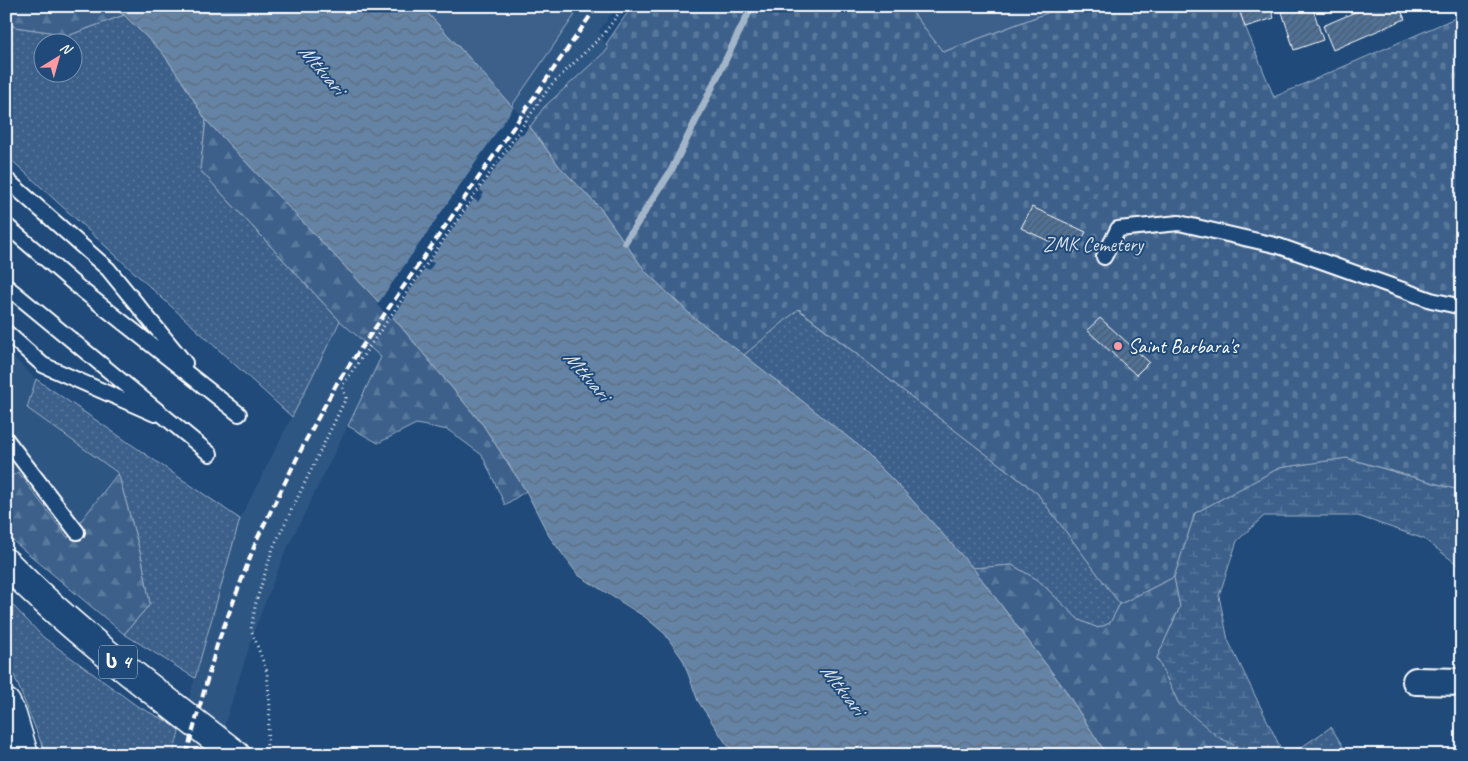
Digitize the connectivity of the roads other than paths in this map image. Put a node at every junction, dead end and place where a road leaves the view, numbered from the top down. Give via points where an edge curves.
1 (6, 179) edge
2 (6, 225) edge
3 (1104, 257) dead end
4 (6, 286) edge
5 (1462, 306) edge
6 (6, 332) edge
7 (201, 384) junction
8 (239, 414) dead end
9 (170, 421) junction
10 (6, 439) edge
11 (210, 454) dead end
12 (77, 532) dead end
13 (6, 563) edge
14 (1416, 681) dead end
15 (1462, 682) edge
16 (6, 703) edge
17 (24, 755) edge
18 (236, 755) edge

1 - 7 lane via 108,269
2 - 7 lane via 78,287
3 - 5 lane via 1118,229 1179,223 1279,246 1430,300
4 - 9 lane
6 - 9 lane via 42,365
7 - 8 lane
9 - 11 lane
10 - 12 lane
13 - 18 highway, ს 4 via 124,667
14 - 15 street
16 - 17 highway

